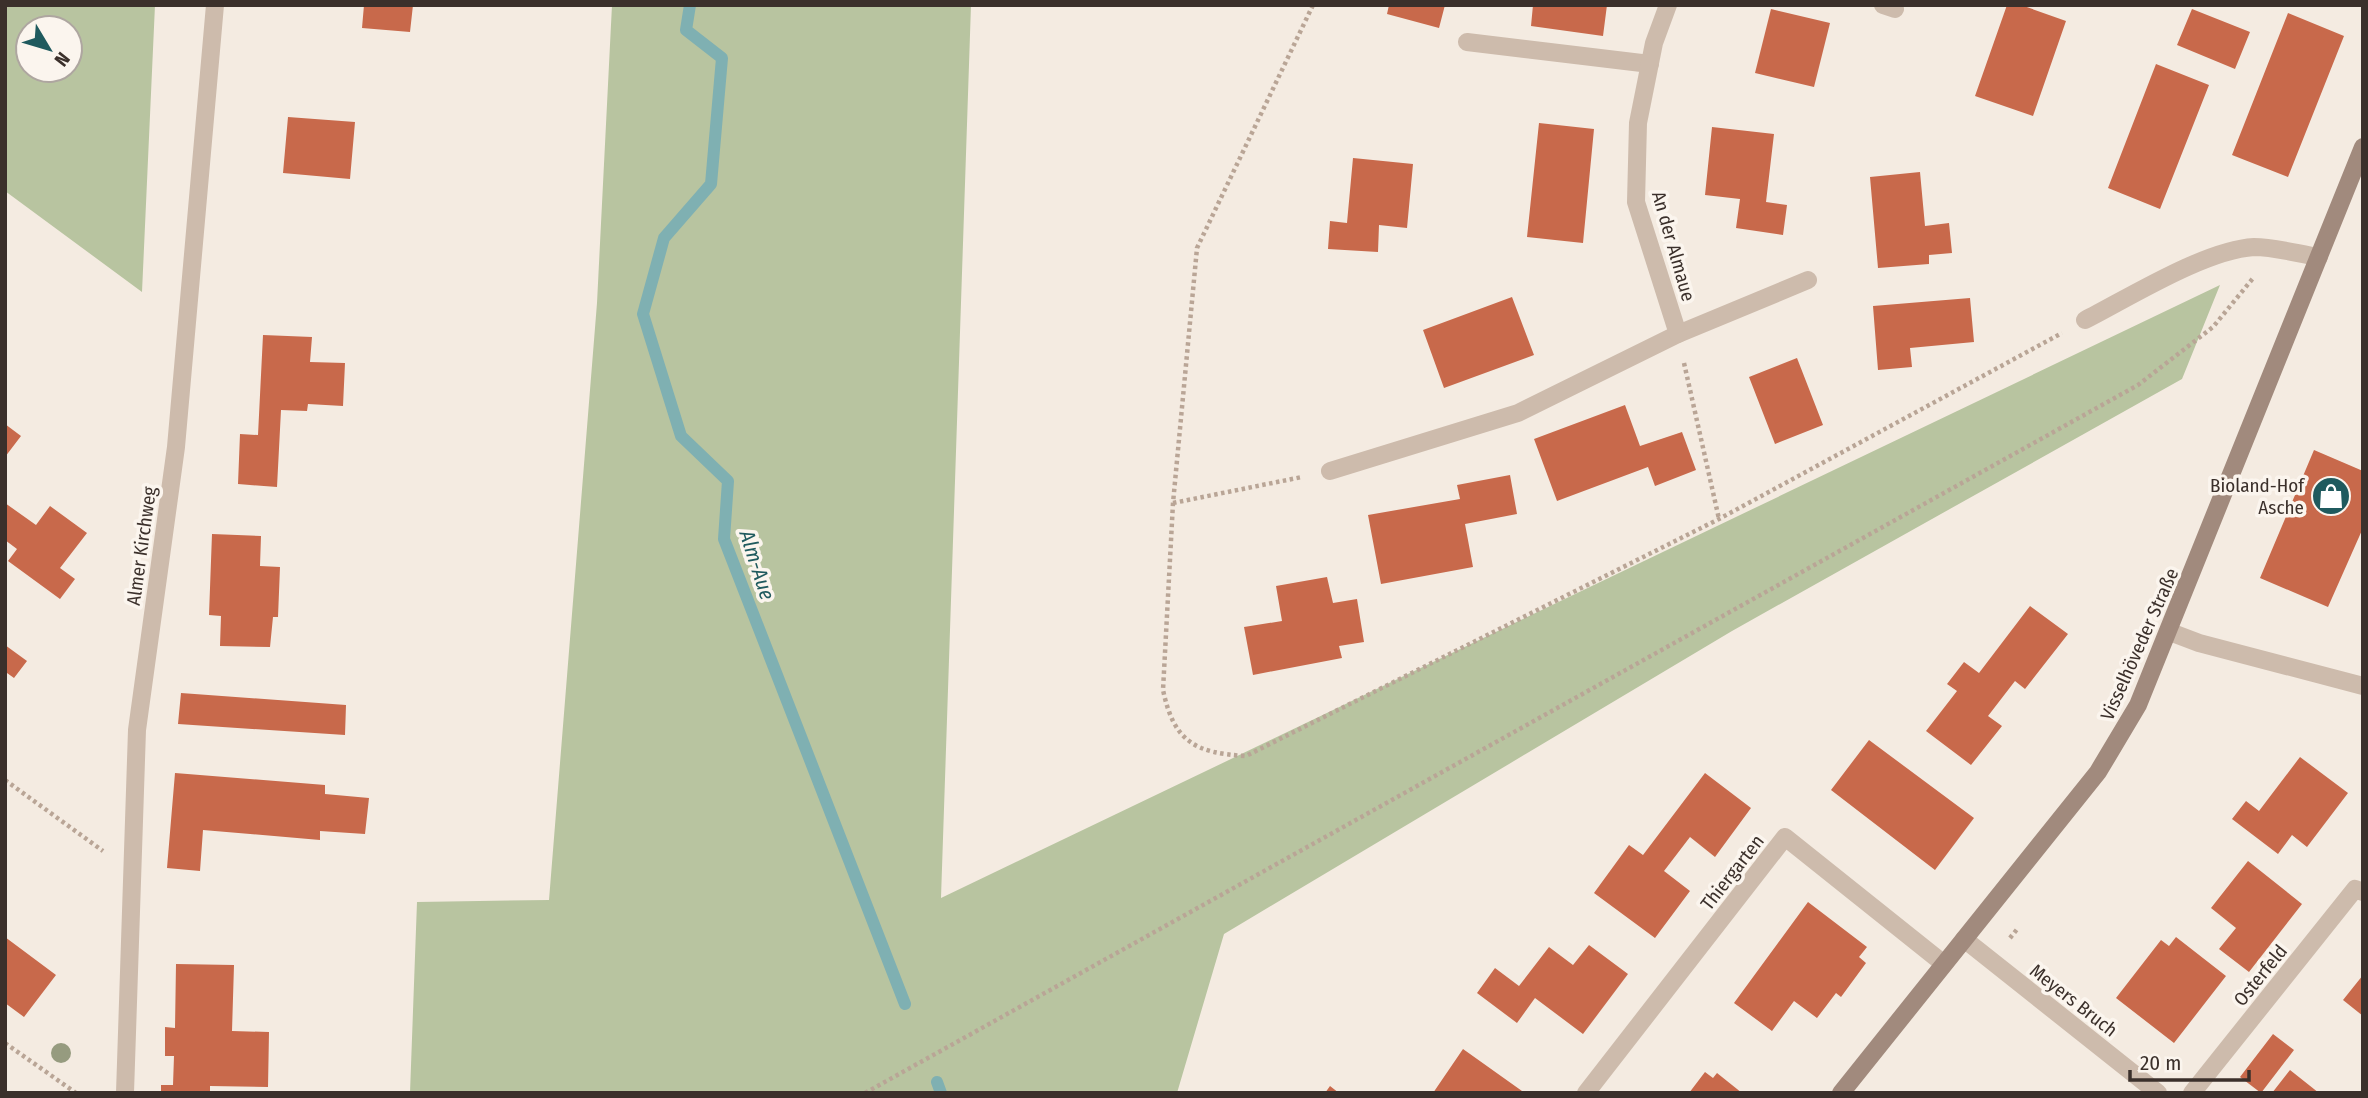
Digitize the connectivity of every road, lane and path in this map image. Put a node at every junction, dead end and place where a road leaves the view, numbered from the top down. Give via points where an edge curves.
1 (215, 5) edge
2 (1668, 5) edge
3 (1467, 42) dead end
4 (1650, 64) junction
5 (2363, 147) edge
6 (2269, 250) junction
7 (2319, 257) junction
8 (1808, 280) dead end
9 (2085, 320) joint
10 (1678, 334) junction
11 (1330, 471) joint
12 (1173, 503) dead end
13 (2170, 632) junction
14 (2363, 686) edge
15 (5, 780) edge
16 (135, 874) junction
17 (2363, 892) edge
18 (1964, 939) junction
19 (1944, 964) junction
20 (5, 1043) edge
21 (76, 1093) edge
22 (125, 1093) edge
23 (865, 1093) edge
24 (1587, 1093) edge
25 (1841, 1093) edge
26 (2158, 1093) edge
27 (2192, 1093) edge

1 - 16 street, Almer Kirchweg via 176,447 137,730
2 - 4 street, An der Almaue
3 - 4 street
4 - 10 street, An der Almaue via 1638,123 1636,202
5 - 7 street, Visselhöveder Straße
6 - 7 street
6 - 9 street via 2255,247 2229,252
6 - 23 path via 2258,272 2213,327 2138,385
7 - 13 street, Visselhöveder Straße
8 - 10 street
9 - 10 path via 1719,519
10 - 11 street via 1518,413
11 - 12 path
13 - 14 street
13 - 18 street, Visselhöveder Straße via 2138,705 2098,772
15 - 16 path
16 - 22 street, Almer Kirchweg
17 - 27 street, Osterfeld via 2355,889
18 - 19 street, Visselhöveder Straße
18 - 26 street, Meyers Bruch
19 - 24 street, Thiergarten via 1786,837
19 - 25 street, Visselhöveder Straße
20 - 21 path

